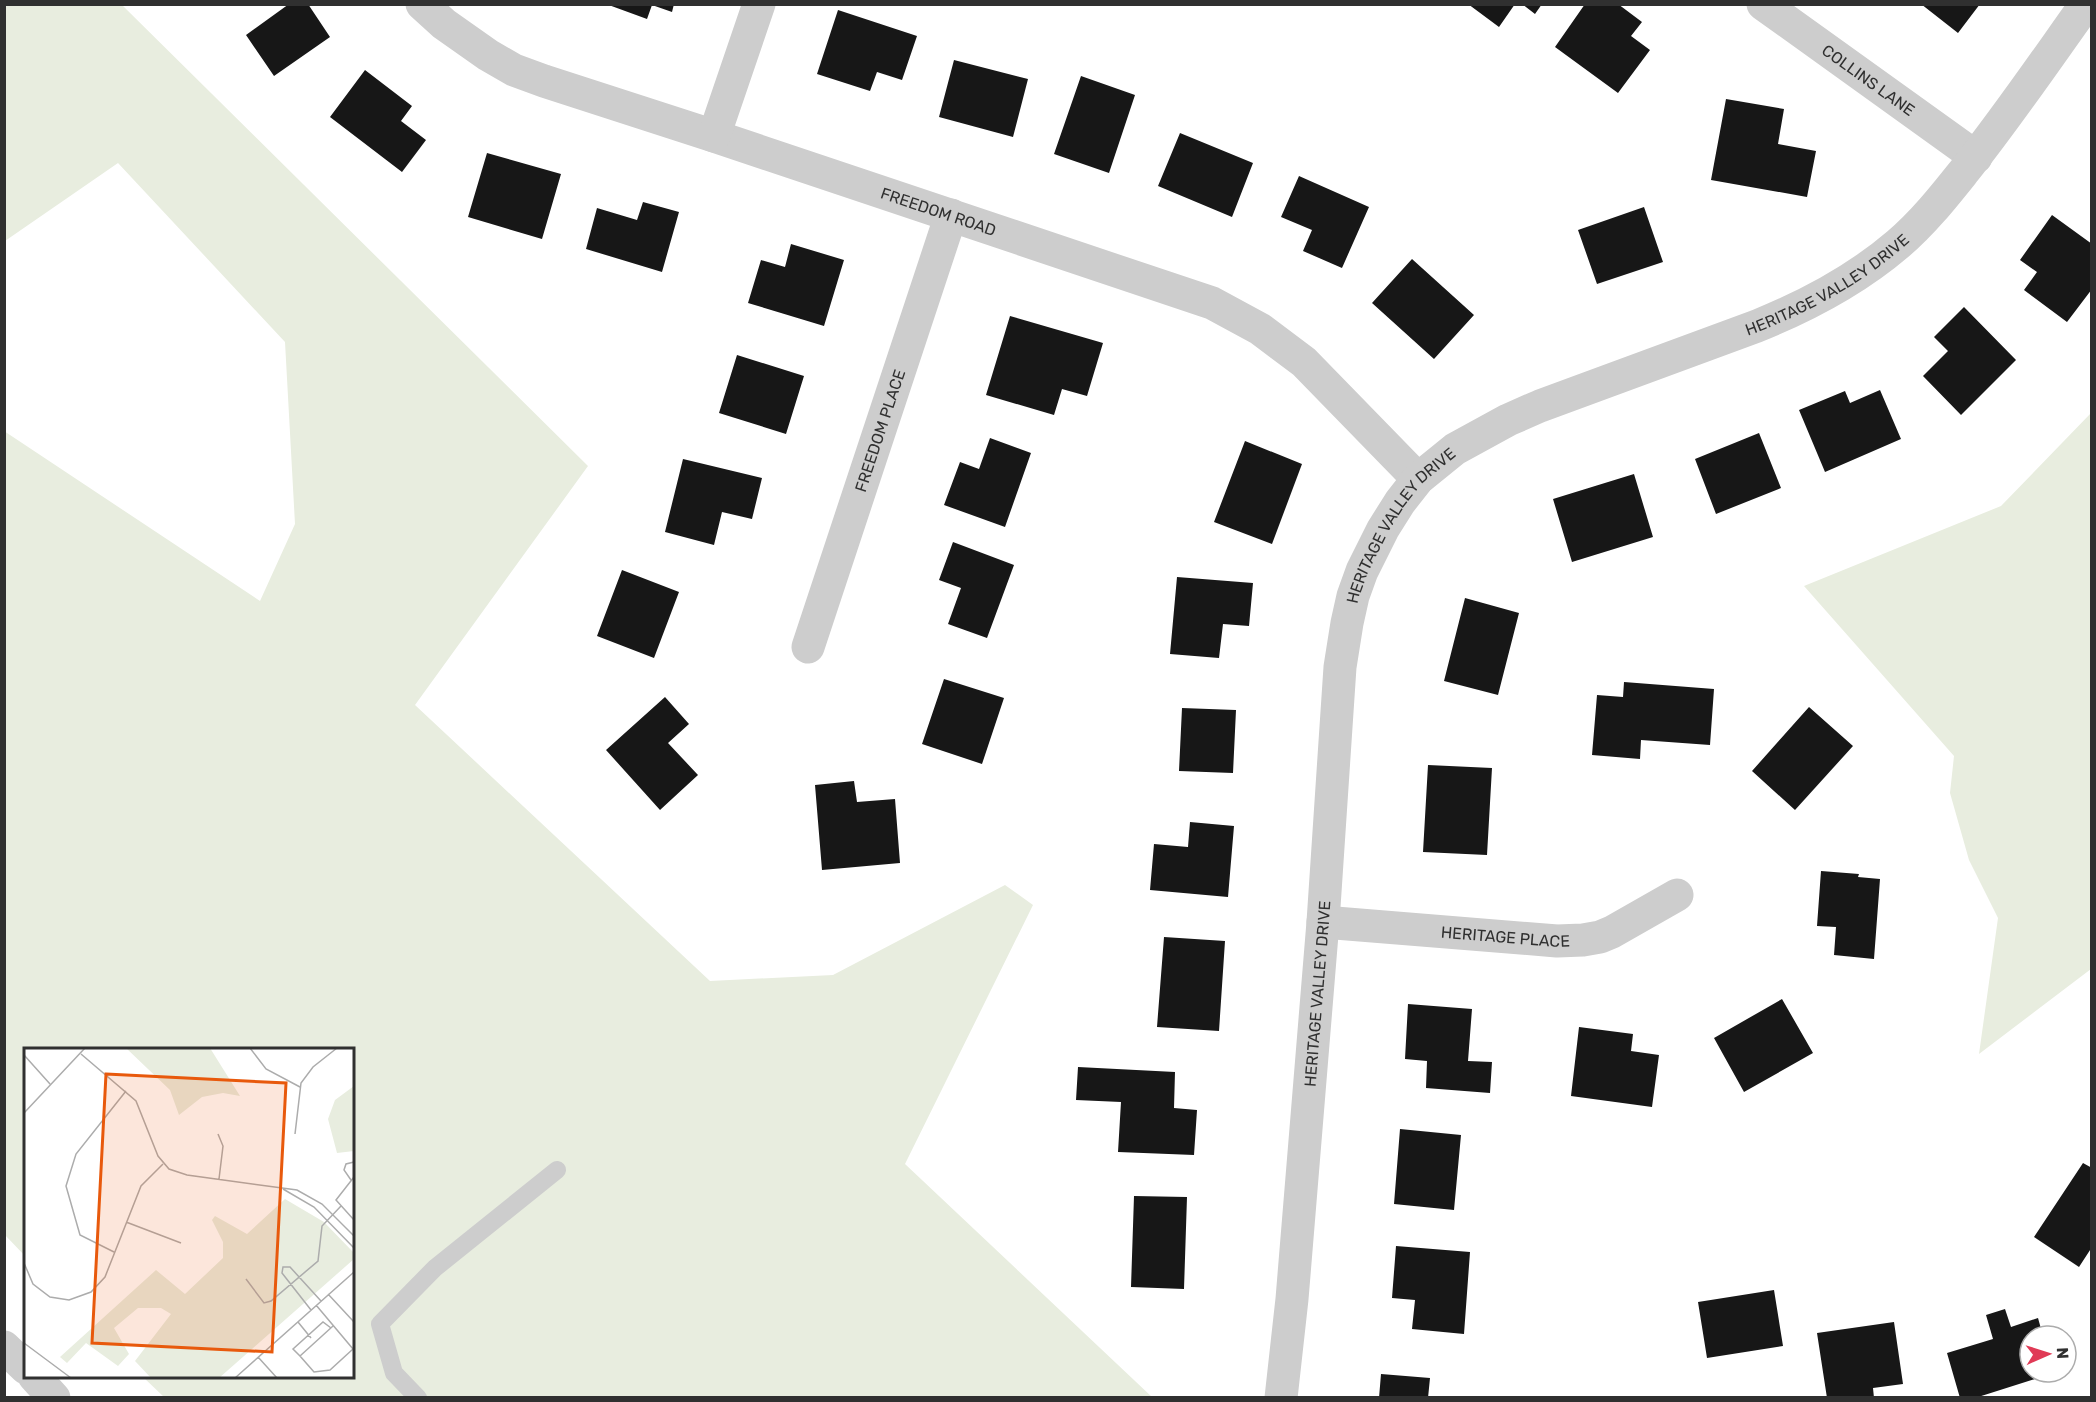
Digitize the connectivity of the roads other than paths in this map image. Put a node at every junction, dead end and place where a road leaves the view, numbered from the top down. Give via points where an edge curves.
1 (422, 4) edge
2 (759, 4) edge
3 (1763, 4) edge
4 (2086, 4) edge
5 (714, 136) junction
6 (1976, 157) junction
7 (951, 215) junction
8 (1418, 479) junction
9 (808, 647) dead end
10 (1677, 895) dead end
11 (1323, 922) junction
12 (557, 1170) dead end
13 (4, 1347) edge
14 (24, 1366) edge
15 (35, 1378) edge
16 (54, 1398) edge
17 (418, 1398) edge
18 (1281, 1398) edge

1 - 5 street, FREEDOM ROAD via 465,40 514,70
2 - 5 street
3 - 6 street, COLLINS LANE
4 - 6 street, HERITAGE VALLEY DRIVE
5 - 7 street, FREEDOM ROAD
6 - 8 street, HERITAGE VALLEY DRIVE via 1900,243 1820,299 1508,420 1455,449
7 - 8 street, FREEDOM ROAD via 1188,294 1240,316 1305,362
7 - 9 street, FREEDOM PLACE
8 - 11 street, HERITAGE VALLEY DRIVE via 1373,548 1353,596 1347,623 1338,692
10 - 11 street, HERITAGE PLACE via 1612,932 1583,940
11 - 18 street, HERITAGE VALLEY DRIVE
12 - 17 lane via 435,1268 381,1324 394,1373
13 - 14 street
15 - 16 street

